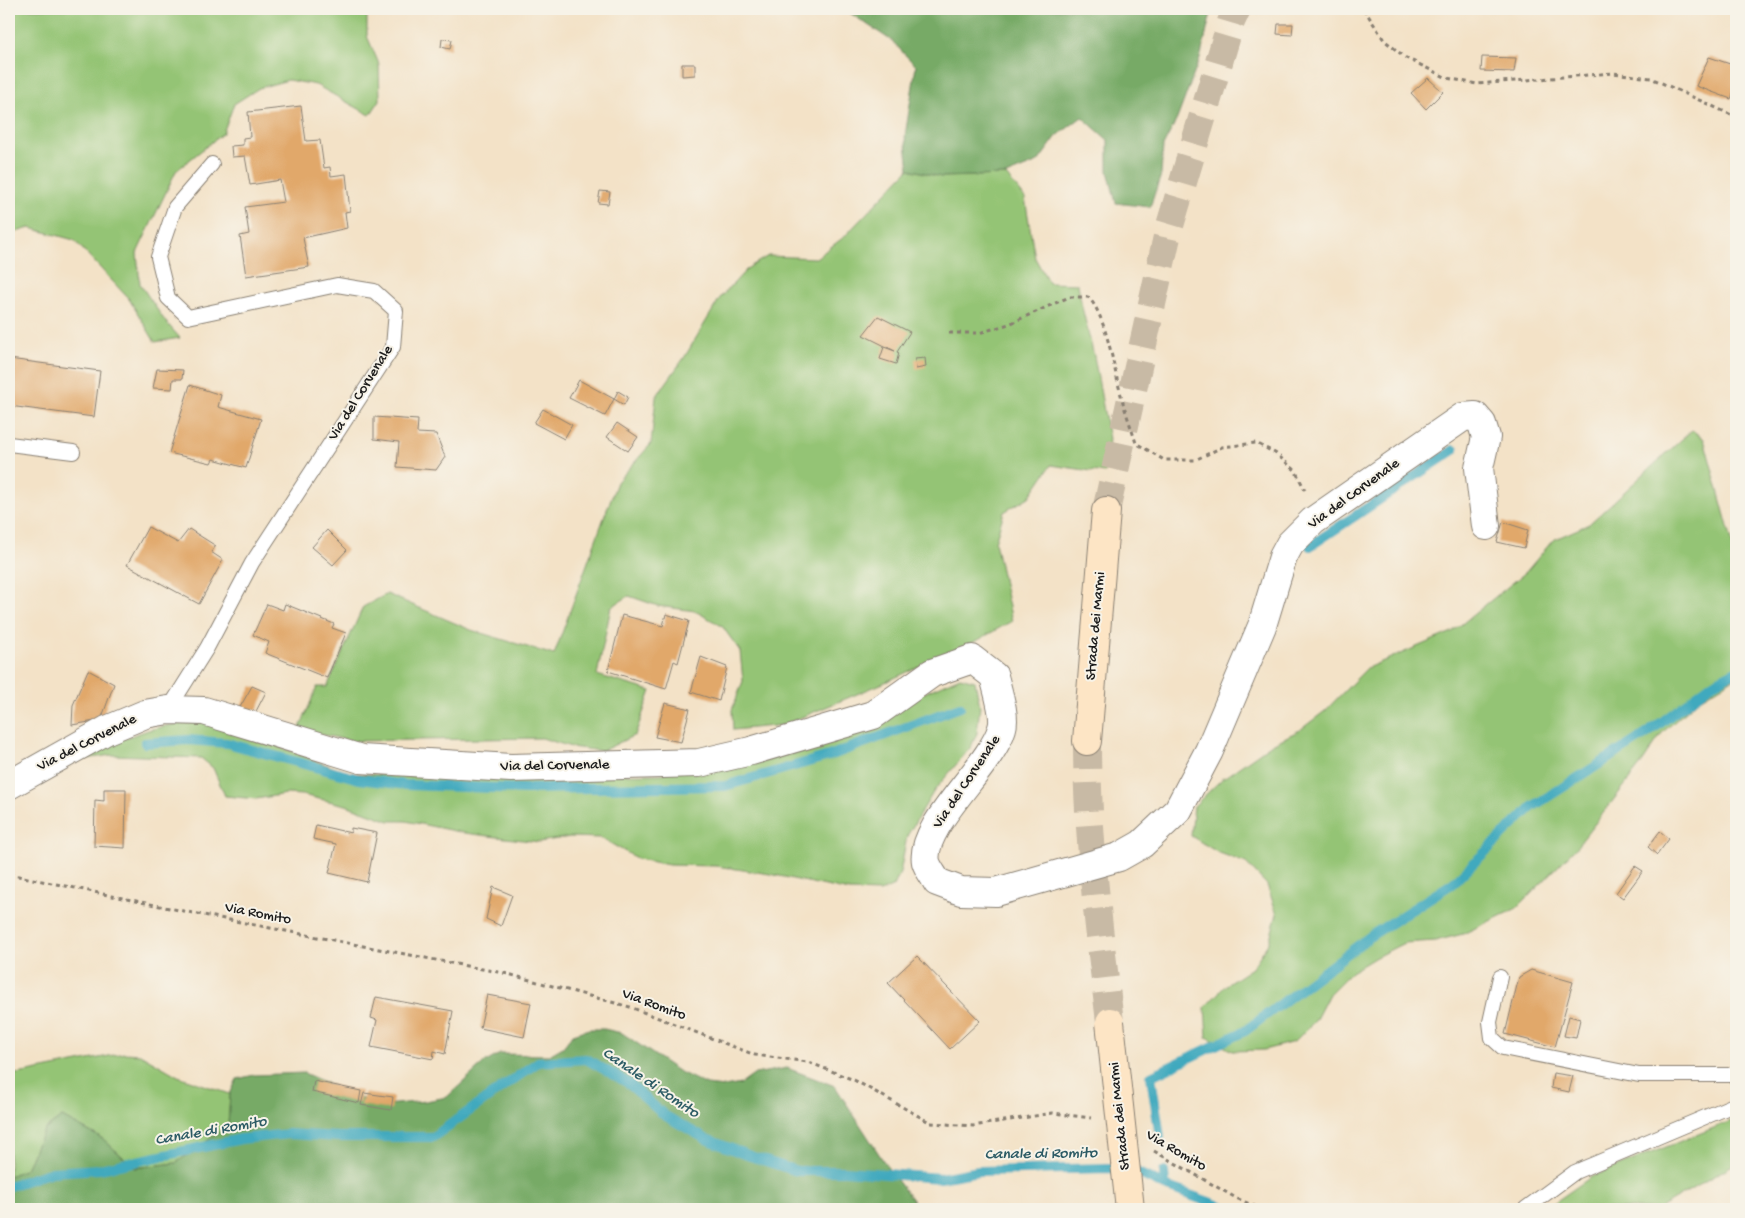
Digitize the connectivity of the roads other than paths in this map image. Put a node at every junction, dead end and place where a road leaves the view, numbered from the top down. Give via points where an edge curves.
1 (212, 164) dead end
2 (9, 444) edge
3 (73, 452) dead end
4 (1106, 511) tunnel mouth
5 (1486, 526) dead end
6 (168, 710) junction
7 (1087, 741) tunnel mouth
8 (9, 785) edge
9 (1500, 976) dead end
10 (1110, 1022) tunnel mouth
11 (1736, 1075) edge
12 (1736, 1104) edge
13 (1130, 1209) edge
14 (1525, 1209) edge

1 - 6 lane, Via del Corvenale via 175,207 158,257 168,298 188,317 337,285 374,291 396,311 393,347 252,563
2 - 3 lane
4 - 7 main road, Strada dei Marmi
5 - 6 street, Via del Corvenale via 1480,468 1486,437 1475,416 1463,417 1313,521 1290,544 1262,626 1209,751 1178,810 1142,844 1119,857 996,892 961,891 937,882 926,863 927,844 993,748 1003,726 994,676 972,660 932,673 873,715 699,763 511,768 361,759 204,711
6 - 8 street, Via del Corvenale via 145,714 107,730
9 - 11 lane via 1490,1022 1492,1038 1503,1048 1639,1075
10 - 13 main road, Strada dei Marmi, bridge
12 - 14 lane via 1574,1172

